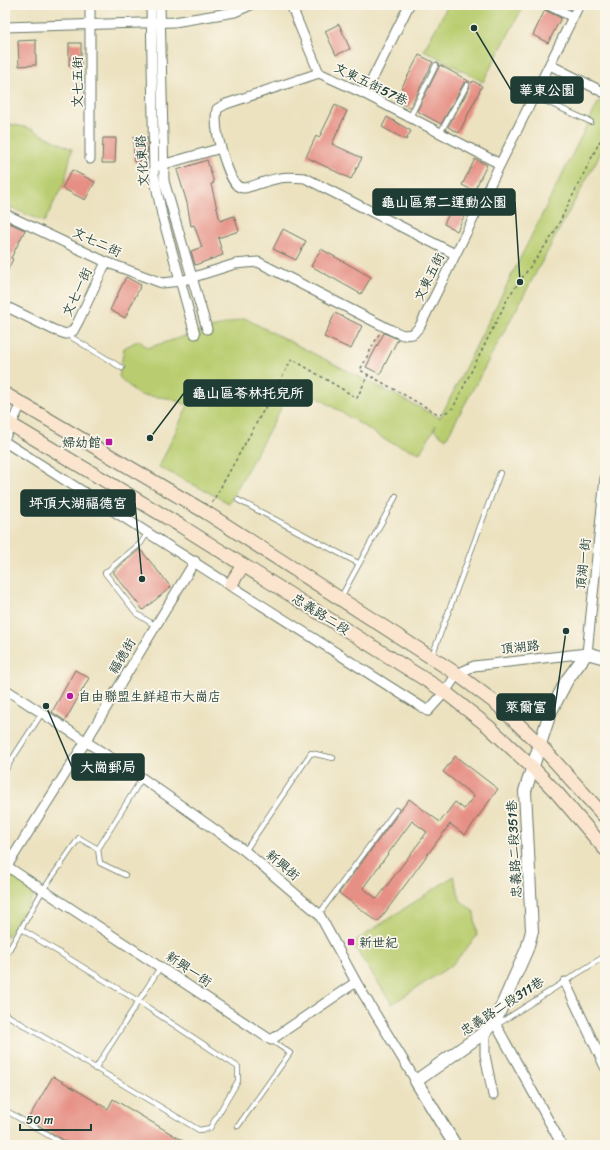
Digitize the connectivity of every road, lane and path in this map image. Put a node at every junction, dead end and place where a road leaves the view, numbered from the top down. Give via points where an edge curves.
1 (90, 5) edge
2 (151, 5) edge
3 (160, 5) edge
4 (251, 5) edge
5 (291, 5) edge
6 (409, 5) edge
7 (548, 5) edge
8 (579, 5) edge
9 (573, 17) junction
10 (156, 23) junction
11 (90, 24) junction
12 (5, 27) edge
13 (436, 65) dead end
14 (550, 65) junction
15 (319, 73) junction
16 (467, 85) dead end
17 (605, 93) edge
18 (365, 94) junction
19 (534, 96) junction
20 (410, 117) junction
21 (592, 122) dead end
22 (605, 131) edge
23 (440, 132) junction
24 (221, 148) junction
25 (90, 158) dead end
26 (164, 164) junction
27 (500, 164) junction
28 (154, 167) junction
29 (5, 214) edge
30 (455, 254) junction
31 (106, 262) junction
32 (191, 278) junction
33 (180, 281) junction
34 (5, 306) edge
35 (383, 326) junction
36 (207, 329) dead end
37 (66, 334) junction
38 (195, 334) dead end
39 (122, 368) dead end
40 (368, 375) junction
41 (5, 394) edge
42 (22, 402) junction
43 (8, 422) edge
44 (5, 437) edge
45 (5, 442) edge
46 (500, 473) dead end
47 (605, 478) edge
48 (396, 496) dead end
49 (238, 500) dead end
50 (207, 513) junction
51 (148, 532) junction
52 (195, 561) junction
53 (358, 564) junction
54 (243, 565) junction
55 (231, 584) junction
56 (340, 599) junction
57 (156, 626) junction
58 (588, 653) junction
59 (431, 657) junction
60 (605, 658) edge
61 (457, 674) junction
62 (5, 689) edge
63 (445, 692) junction
64 (42, 713) junction
65 (86, 741) junction
66 (540, 745) junction
67 (333, 758) dead end
68 (533, 768) junction
69 (5, 770) edge
70 (142, 778) junction
71 (396, 810) dead end
72 (605, 817) edge
73 (98, 849) junction
74 (605, 849) edge
75 (245, 851) junction
76 (6, 865) edge
77 (125, 875) dead end
78 (43, 890) junction
79 (319, 914) junction
80 (21, 928) junction
81 (605, 956) edge
82 (5, 957) edge
83 (161, 966) junction
84 (356, 982) junction
85 (565, 982) junction
86 (138, 1002) junction
87 (5, 1014) edge
88 (496, 1025) junction
89 (485, 1032) junction
90 (271, 1040) junction
91 (605, 1067) edge
92 (95, 1069) junction
93 (416, 1081) junction
94 (493, 1095) dead end
95 (5, 1110) edge
96 (238, 1126) dead end
97 (65, 1145) edge
98 (455, 1145) edge
99 (562, 1145) edge

1 - 11 street, 文七五街
2 - 10 street, 文化東路
3 - 10 street, 文化東路
4 - 10 street via 235,12
5 - 15 street
6 - 18 street
7 - 9 street
8 - 9 street, 文東五街
9 - 14 street, 文東五街
10 - 11 street
10 - 26 street, 文化東路
10 - 28 street, 文化東路
11 - 12 street
11 - 25 street, 文七五街
13 - 20 lane
14 - 17 street
14 - 19 street, 文東五街
15 - 18 street, 文東五街57巷
15 - 24 street, 文東五街57巷 via 217,109 215,119
16 - 23 lane
18 - 20 street, 文東五街57巷
19 - 21 lane
19 - 27 street, 文東五街
20 - 23 street, 文東五街57巷
22 - 40 path via 553,235 509,296 453,408 438,414
23 - 27 street, 文東五街57巷
24 - 26 street
24 - 30 street via 231,179 238,186 247,188 281,178 305,178
26 - 28 street
26 - 32 street, 文化東路 via 164,181
27 - 30 street, 文東五街
28 - 33 street, 文化東路 via 160,203
29 - 31 street, 文七二街
30 - 35 street, 文東五街 via 420,326 413,334 403,335
31 - 33 street, 文七二街 via 162,283
31 - 37 street, 文七一街 via 73,331
32 - 33 street, 文東五街
32 - 35 street, 文東五街 via 235,264 258,262
32 - 36 street, 文化東路
33 - 38 street, 文化東路
34 - 37 street, 文七一街
35 - 40 path via 360,370
37 - 39 lane
40 - 50 path via 357,398 292,359
41 - 42 main road, 忠義路二段
42 - 43 street
42 - 50 main road, 忠義路二段
43 - 44 street
43 - 54 main road, 忠義路二段
45 - 51 street
46 - 59 lane
47 - 58 street, 頂湖一街
48 - 53 lane
49 - 53 lane
50 - 56 main road, 忠義路二段
51 - 52 street
51 - 57 lane via 141,543 105,573 137,614
52 - 55 street
52 - 57 street, 福德街
53 - 56 lane
54 - 55 main road
54 - 63 main road, 忠義路二段
55 - 63 street via 428,711
56 - 59 main road, 忠義路二段
57 - 65 street, 福德街
58 - 60 street, 頂湖路
58 - 61 street, 頂湖路 via 474,666
58 - 66 street via 567,680 550,713
59 - 61 main road, 忠義路二段
61 - 63 street
61 - 66 main road, 忠義路二段 via 497,704
62 - 64 street, 新興街
63 - 68 main road, 忠義路二段 via 489,727
64 - 65 street, 新興街
64 - 69 lane
65 - 70 street, 新興街
65 - 76 street, 福德街
66 - 68 street, 忠義路二段351巷
66 - 72 main road, 忠義路二段
67 - 75 lane via 311,753
68 - 74 main road, 忠義路二段 via 558,793
68 - 89 street, 忠義路二段351巷 via 525,791 532,931 527,949 497,1017
70 - 73 lane
70 - 75 street, 新興街
71 - 79 lane
73 - 77 lane via 100,863
73 - 78 lane via 78,838
75 - 79 street, 新興街
76 - 78 street, 新興一街
78 - 80 lane
78 - 83 street, 新興一街
79 - 84 street, 新興街
80 - 82 lane
80 - 86 lane
81 - 85 lane, 忠義路二段311巷
83 - 86 lane
83 - 90 street, 新興一街
84 - 90 street
84 - 93 street, 新興街
85 - 88 lane, 忠義路二段311巷
85 - 91 street
86 - 92 lane
86 - 92 lane via 238,1067 238,1081 210,1128 199,1130
87 - 92 lane
88 - 89 lane, 忠義路二段311巷
88 - 99 street
89 - 93 street, 忠義路二段311巷
89 - 94 street via 485,1055
90 - 96 lane via 290,1053
93 - 98 street, 新興街
95 - 97 lane

